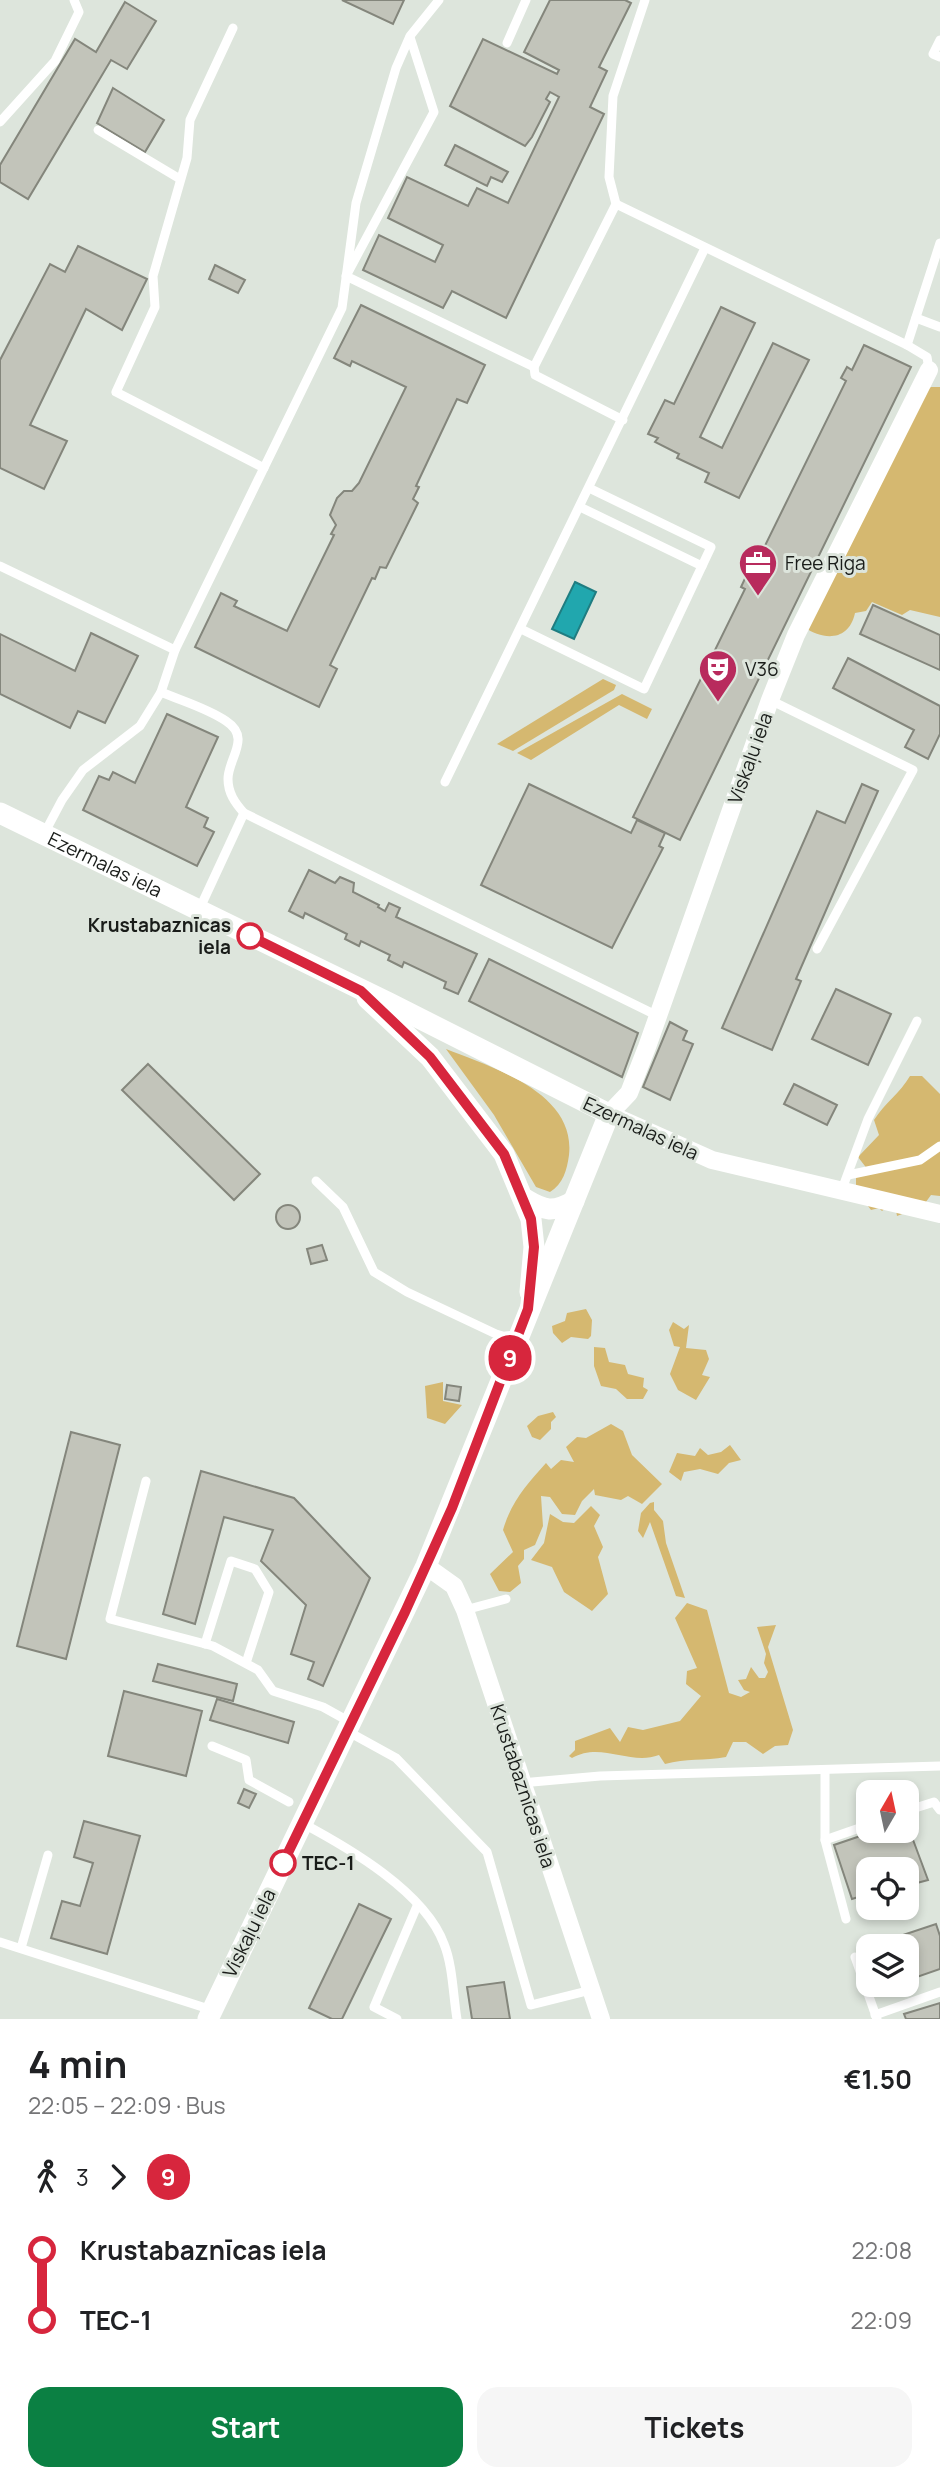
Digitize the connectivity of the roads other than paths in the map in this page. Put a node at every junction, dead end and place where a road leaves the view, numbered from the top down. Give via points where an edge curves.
1 (74, 0) edge
2 (439, 0) edge
3 (526, 0) edge
4 (645, 0) edge
5 (233, 28) dead end
6 (410, 36) junction
7 (940, 40) edge
8 (507, 43) dead end
9 (940, 57) edge
10 (0, 122) edge
11 (98, 130) dead end
12 (180, 179) junction
13 (616, 204) junction
14 (940, 243) edge
15 (705, 248) junction
16 (346, 276) junction
17 (916, 318) junction
18 (940, 327) edge
19 (907, 345) junction
20 (534, 367) junction
21 (929, 370) joint
22 (623, 420) junction
23 (264, 468) junction
24 (589, 488) junction
25 (580, 507) junction
26 (0, 566) edge
27 (702, 566) junction
28 (521, 629) junction
29 (175, 650) junction
30 (161, 692) junction
31 (770, 700) junction
32 (445, 782) dead end
33 (0, 813) edge
34 (244, 813) junction
35 (44, 834) junction
36 (199, 910) junction
37 (817, 949) dead end
38 (361, 991) junction
39 (658, 1016) junction
40 (916, 1021) dead end
41 (609, 1114) junction
42 (940, 1146) edge
43 (848, 1175) junction
44 (316, 1181) dead end
45 (841, 1192) junction
46 (525, 1199) junction
47 (574, 1201) junction
48 (940, 1214) edge
49 (528, 1309) junction
50 (518, 1341) junction
51 (146, 1481) dead end
52 (426, 1566) junction
53 (506, 1599) dead end
54 (465, 1610) junction
55 (205, 1644) junction
56 (246, 1663) junction
57 (349, 1727) junction
58 (212, 1746) dead end
59 (940, 1766) edge
60 (825, 1770) junction
61 (521, 1783) junction
62 (289, 1802) dead end
63 (919, 1807) edge
64 (940, 1810) edge
65 (302, 1823) junction
66 (856, 1829) edge
67 (825, 1840) junction
68 (48, 1855) dead end
69 (416, 1906) junction
70 (846, 1919) dead end
71 (0, 1942) edge
72 (21, 1948) junction
73 (591, 1990) junction
74 (940, 1992) edge
75 (869, 1997) edge
76 (210, 2014) edge
77 (876, 2017) edge
78 (397, 2019) edge
79 (457, 2019) edge
80 (601, 2019) edge

1 - 10 lane via 79,12 55,61
2 - 6 lane
3 - 8 lane
4 - 13 lane via 612,96 609,177
5 - 12 lane via 196,103
6 - 16 lane via 356,203
6 - 16 lane via 434,112
7 - 9 lane via 933,54
11 - 12 lane
12 - 23 lane via 153,276 155,307 116,392
13 - 15 lane
13 - 20 lane
14 - 17 lane
15 - 19 lane
15 - 22 lane
16 - 20 lane
16 - 23 lane via 342,308
17 - 18 lane
17 - 19 lane
19 - 21 lane via 927,357
20 - 22 lane via 535,375
21 - 31 street, Viskaļu iela via 796,635
22 - 24 lane
23 - 29 lane
24 - 25 lane
24 - 27 lane via 711,547
25 - 27 lane
25 - 28 lane
26 - 29 lane
27 - 28 lane via 644,689
28 - 32 lane
29 - 30 lane
30 - 34 lane via 227,721 238,735 239,747 228,778 233,801
30 - 35 lane via 140,726 83,771
31 - 37 lane via 913,770
31 - 39 street, Viskaļu iela
33 - 35 street, Ezermalas iela
34 - 36 lane
34 - 39 lane
35 - 36 street, Ezermalas iela
36 - 38 street, Ezermalas iela
38 - 41 street, Ezermalas iela
38 - 46 street, Ezermalas iela via 430,1057 482,1121
39 - 41 street, Viskaļu iela via 629,1093
40 - 43 lane via 868,1119
41 - 45 street, Ezermalas iela via 712,1160
41 - 47 street
42 - 43 lane via 920,1160
43 - 45 lane
44 - 50 lane via 343,1207 374,1272 418,1297
45 - 48 street, Ezermalas iela
46 - 47 street via 539,1208 558,1210
46 - 49 street, Ezermalas iela via 534,1247
47 - 49 street
49 - 50 street, Viskaļu iela
50 - 52 street, Viskaļu iela
51 - 55 lane via 110,1619
52 - 54 street, Krustabaznīcas iela via 454,1586
52 - 57 street, Viskaļu iela
53 - 54 lane
54 - 61 street, Krustabaznīcas iela
55 - 56 lane
55 - 56 lane via 231,1561 256,1569 269,1592
56 - 57 lane via 258,1670 273,1691 323,1707
57 - 65 street, Viskaļu iela
57 - 73 lane via 396,1758 487,1853 531,2005
58 - 62 lane via 246,1760 249,1780
59 - 60 lane
60 - 61 lane via 600,1776
60 - 67 lane
61 - 73 street, Krustabaznīcas iela
63 - 64 lane via 934,1802
65 - 69 lane via 385,1872
65 - 76 street, Viskaļu iela
66 - 67 lane
67 - 70 lane
68 - 72 lane
69 - 78 lane via 374,2007
69 - 79 lane via 444,1944
71 - 72 lane
72 - 76 lane
73 - 80 street, Krustabaznīcas iela
74 - 77 lane
75 - 77 lane

